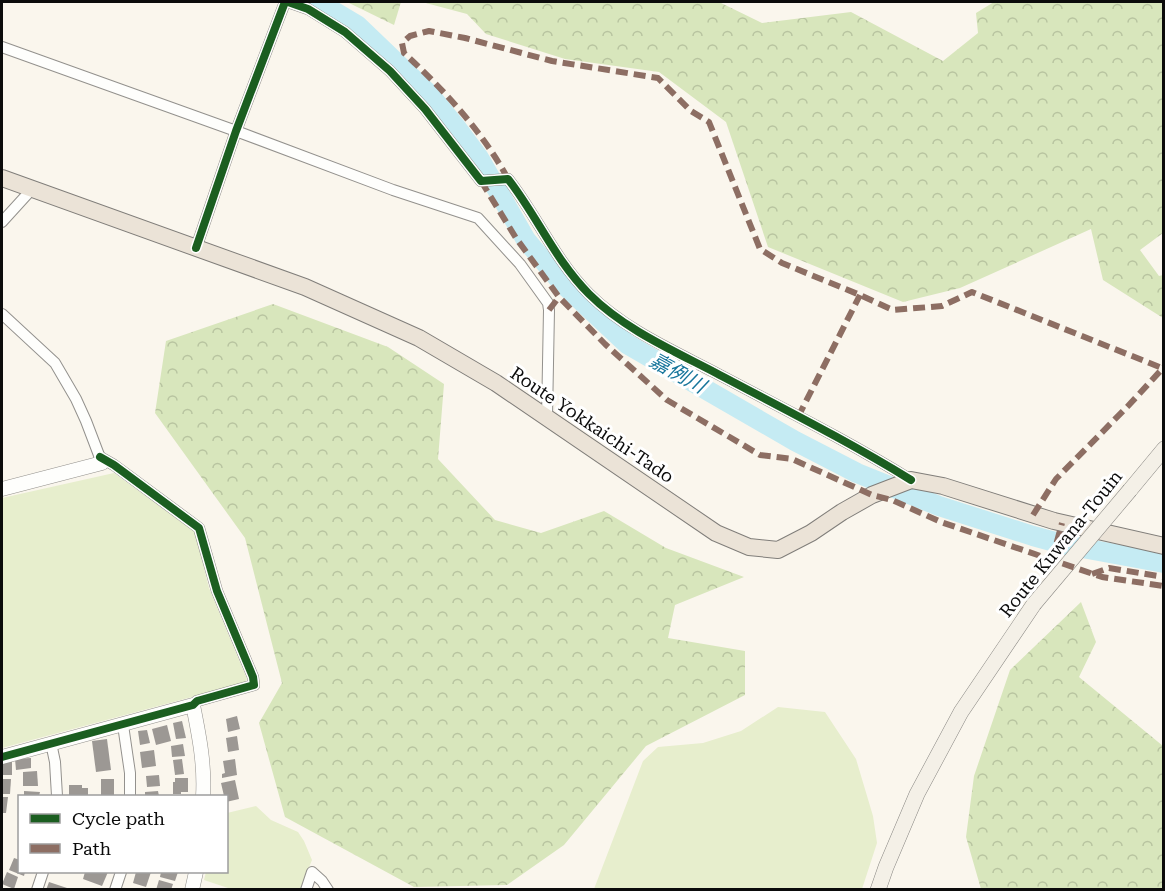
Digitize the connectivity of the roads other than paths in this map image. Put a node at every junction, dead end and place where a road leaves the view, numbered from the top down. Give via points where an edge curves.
1 (287, 2) edge
2 (2, 47) edge
3 (236, 131) junction
4 (2, 178) edge
5 (33, 189) junction
6 (2, 222) edge
7 (196, 248) junction
8 (2, 314) edge
9 (547, 417) junction
10 (1164, 449) edge
11 (101, 460) junction
12 (911, 480) junction
13 (2, 489) edge
14 (1164, 546) edge
15 (193, 705) junction
16 (123, 725) junction
17 (51, 743) junction
18 (2, 757) edge
19 (57, 795) edge
20 (130, 795) edge
21 (203, 795) edge
22 (43, 873) edge
23 (121, 873) edge
24 (196, 873) edge
25 (37, 890) edge
26 (115, 890) edge
27 (192, 890) edge
28 (306, 890) edge
29 (328, 890) edge
30 (878, 890) edge

1 - 3 street
1 - 12 street via 308,9 345,32 390,71 425,109 480,181 508,179 560,260 610,313
2 - 3 street
3 - 7 street
3 - 9 street via 478,218 520,264 548,303
4 - 5 main road, Route Yokkaichi-Tado
5 - 6 street
5 - 7 main road, Route Yokkaichi-Tado
7 - 9 main road, Route Yokkaichi-Tado via 305,287 419,338
8 - 11 street via 55,363 76,399
9 - 12 main road, Route Yokkaichi-Tado via 716,533 749,547 778,550 872,495
10 - 30 main road, Route Kuwana-Touin, bridge via 1034,604 961,712 917,794
11 - 13 street
11 - 15 street via 114,465 199,528 217,591 254,685
12 - 14 main road via 943,486 1054,521
15 - 16 street
15 - 21 street
16 - 17 street
16 - 20 street
17 - 18 street
17 - 19 street
22 - 25 street
23 - 26 street
24 - 27 street
28 - 29 street via 312,872

